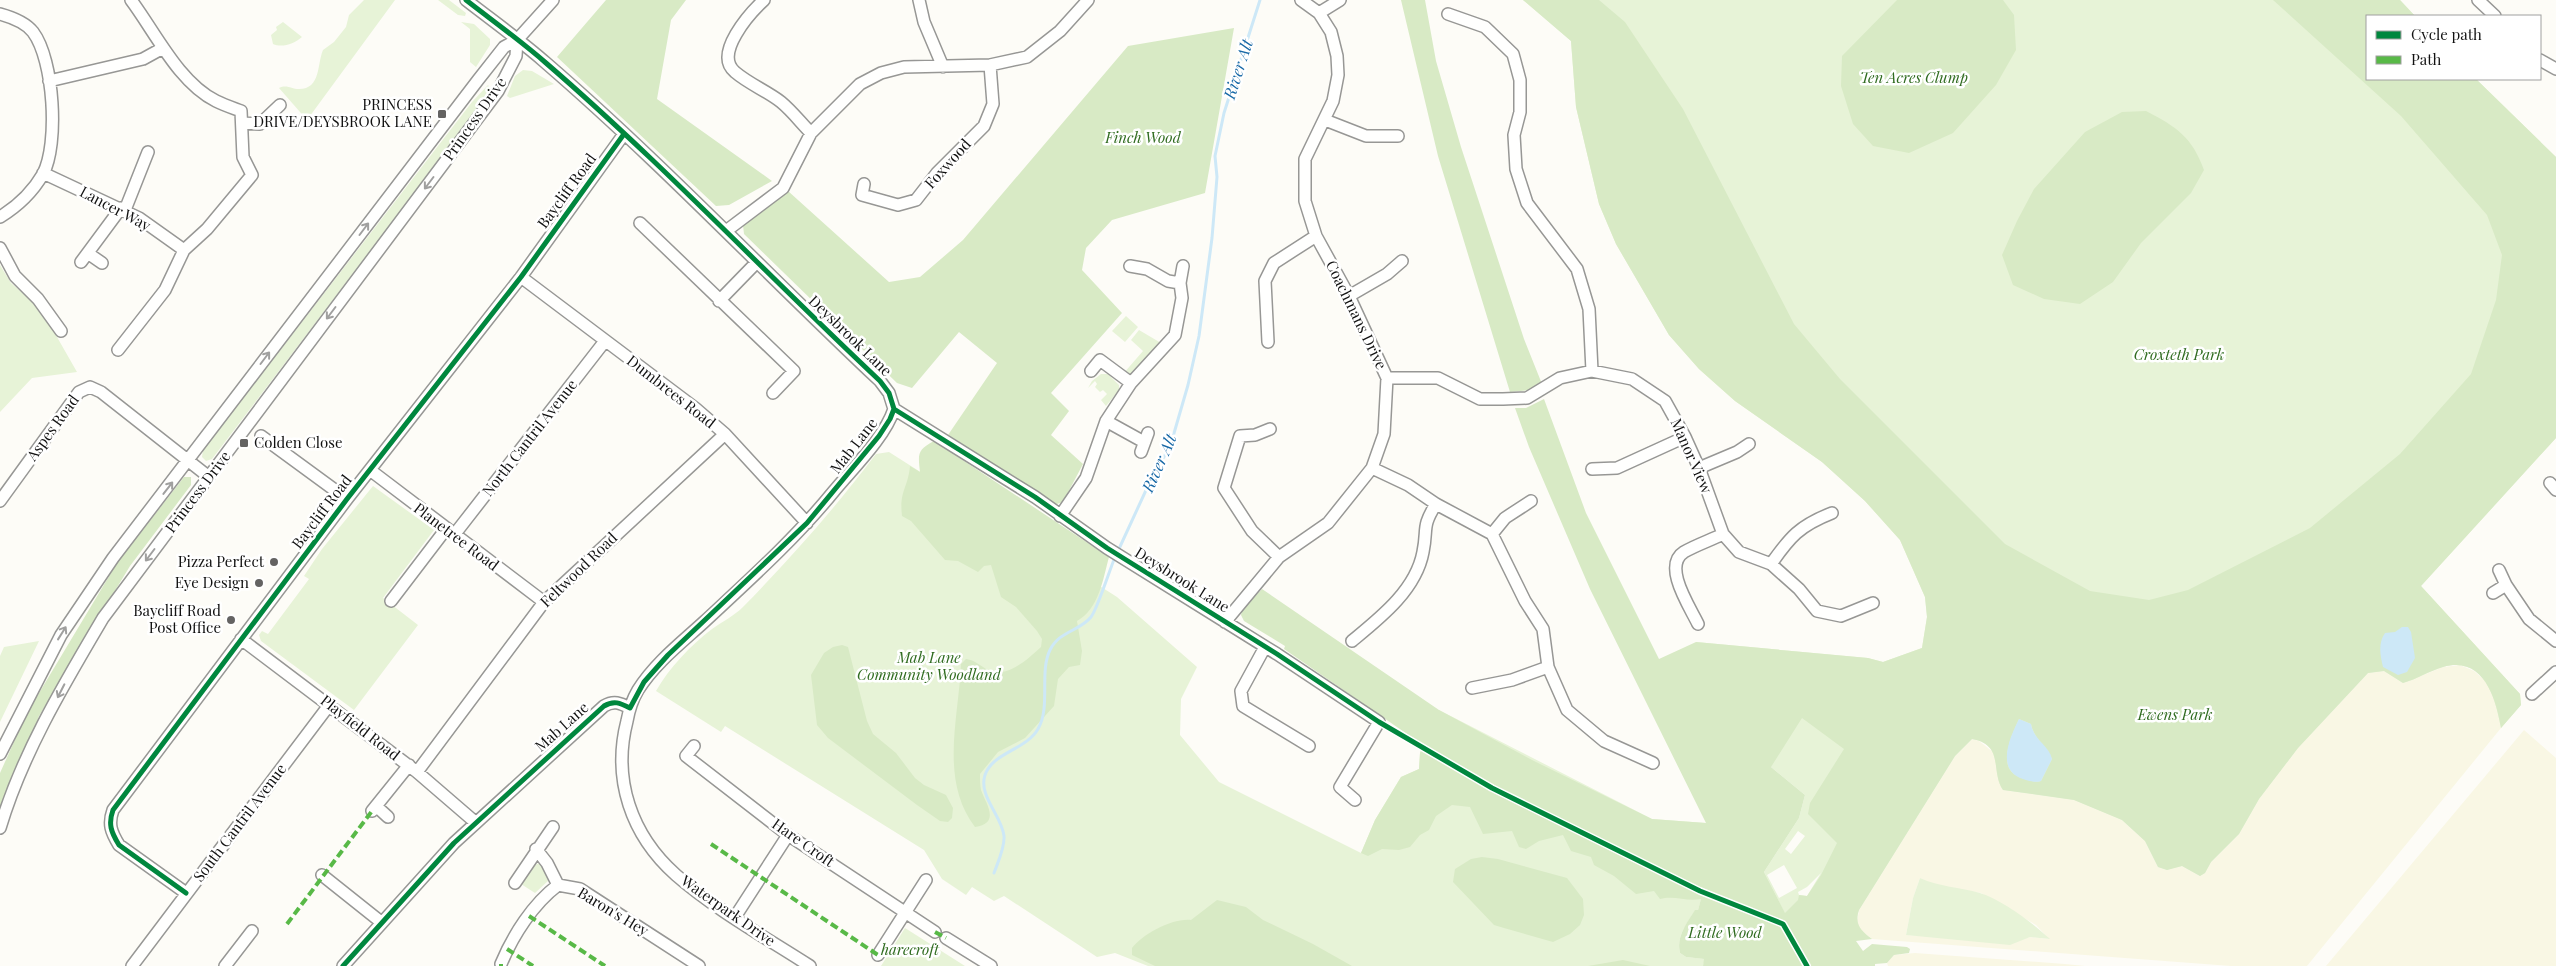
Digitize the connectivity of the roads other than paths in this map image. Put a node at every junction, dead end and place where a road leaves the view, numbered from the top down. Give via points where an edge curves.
1 (131, 0) edge
2 (466, 0) edge
3 (553, 0) edge
4 (764, 0) edge
5 (919, 0) edge
6 (1088, 0) edge
7 (1302, 0) edge
8 (1340, 0) edge
9 (2478, 0) edge
10 (0, 14) edge
11 (1319, 14) junction
12 (1448, 14) dead end
13 (2493, 15) edge
14 (517, 40) junction
15 (163, 48) junction
16 (2541, 61) edge
17 (990, 65) junction
18 (943, 67) junction
19 (2556, 69) edge
20 (481, 76) junction
21 (49, 81) junction
22 (498, 91) junction
23 (280, 105) dead end
24 (1325, 120) junction
25 (242, 123) junction
26 (811, 133) junction
27 (624, 134) junction
28 (1398, 136) dead end
29 (148, 152) dead end
30 (43, 173) junction
31 (864, 184) dead end
32 (123, 209) junction
33 (0, 217) edge
34 (640, 223) dead end
35 (726, 231) junction
36 (1316, 236) junction
37 (0, 248) edge
38 (184, 250) junction
39 (89, 254) junction
40 (1402, 261) dead end
41 (80, 262) dead end
42 (102, 263) dead end
43 (756, 263) junction
44 (1182, 266) dead end
45 (1130, 267) dead end
46 (521, 277) junction
47 (1180, 283) junction
48 (1350, 296) junction
49 (719, 301) junction
50 (61, 331) dead end
51 (605, 341) junction
52 (1268, 342) dead end
53 (118, 350) dead end
54 (1091, 371) dead end
55 (1592, 371) junction
56 (1387, 378) junction
57 (1131, 383) junction
58 (773, 393) dead end
59 (894, 409) junction
60 (1106, 421) junction
61 (1270, 429) dead end
62 (725, 434) junction
63 (261, 436) dead end
64 (1685, 437) junction
65 (1144, 442) dead end
66 (1749, 444) dead end
67 (188, 461) junction
68 (1372, 468) junction
69 (1699, 468) junction
70 (1592, 469) dead end
71 (370, 470) junction
72 (209, 477) junction
73 (347, 499) junction
74 (0, 501) edge
75 (1531, 501) dead end
76 (1436, 504) junction
77 (1832, 513) dead end
78 (1060, 516) junction
79 (807, 524) junction
80 (450, 532) junction
81 (1492, 534) junction
82 (1724, 534) junction
83 (1279, 557) junction
84 (1771, 564) junction
85 (2499, 570) dead end
86 (2506, 585) junction
87 (2493, 593) dead end
88 (391, 601) dead end
89 (544, 602) junction
90 (1873, 603) dead end
91 (1225, 622) junction
92 (1698, 624) dead end
93 (241, 639) junction
94 (2556, 641) edge
95 (1352, 642) dead end
96 (1265, 647) junction
97 (1548, 667) junction
98 (2556, 672) edge
99 (1472, 688) dead end
100 (2532, 694) dead end
101 (330, 704) junction
102 (630, 708) junction
103 (694, 746) dead end
104 (1309, 746) dead end
105 (0, 754) edge
106 (1654, 763) dead end
107 (413, 769) junction
108 (1355, 800) dead end
109 (388, 816) dead end
110 (475, 822) junction
111 (553, 826) dead end
112 (0, 828) edge
113 (788, 835) junction
114 (536, 849) junction
115 (322, 875) dead end
116 (926, 880) dead end
117 (515, 883) dead end
118 (558, 885) junction
119 (186, 893) junction
120 (906, 912) junction
121 (735, 917) junction
122 (381, 922) junction
123 (252, 931) dead end
124 (935, 932) dead end
125 (946, 938) dead end
126 (878, 955) dead end
127 (501, 964) dead end
128 (804, 964) edge
129 (132, 966) edge
130 (225, 966) edge
131 (343, 966) edge
132 (699, 966) edge
133 (991, 966) edge

1 - 15 street
2 - 14 street, Deysbrook Lane
3 - 14 street
4 - 26 street via 743,21 729,48 729,60 734,71 782,103
5 - 18 street via 924,22
6 - 17 street via 1060,31 1026,56
7 - 11 street, Coachmans Drive
8 - 11 street
9 - 13 street
10 - 21 street via 13,18 32,31 43,51
11 - 24 street, Coachmans Drive via 1331,32 1337,56 1338,75
12 - 55 street via 1485,27 1513,54 1520,80 1520,112 1514,135 1516,169 1526,203 1577,269 1589,309
14 - 20 street, Princess Drive via 504,47
14 - 22 street, Princess Drive via 516,56
14 - 27 street, Deysbrook Lane
15 - 21 street via 144,59
15 - 25 street via 192,84 215,101 242,110
16 - 19 street
17 - 18 street
17 - 31 street, Foxwood via 994,104 984,126 937,173 916,200 898,205 862,195
18 - 26 street via 904,67 881,73 860,84
20 - 22 street via 495,78
67 -> 20 street, Princess Drive
21 - 30 street via 52,122
22 -> 72 street, Princess Drive
23 - 25 street via 260,124
24 - 28 street via 1366,136
24 - 36 street, Coachmans Drive via 1305,159 1305,201
25 - 38 street via 243,157 252,174 207,229
26 - 35 street via 783,188
27 - 35 street, Deysbrook Lane
27 - 46 street, Baycliff Road
29 - 32 street
30 - 32 street, Lancer Way
30 - 33 street via 28,196
32 - 38 street, Lancer Way
32 - 39 street
34 - 49 street
35 - 43 street, Deysbrook Lane
36 - 48 street, Coachmans Drive
36 - 52 street via 1274,263 1264,281
37 - 50 street via 14,276 38,299
38 - 53 street via 165,290
39 - 41 street
39 - 42 street
40 - 48 street
43 - 49 street
43 - 59 street, Deysbrook Lane via 880,381 889,393
44 - 47 street
45 - 47 street via 1147,269 1168,282
46 - 51 street, Dumbrees Road
46 - 71 street, Baycliff Road
47 - 57 street via 1182,298 1175,335
48 - 56 street, Coachmans Drive
49 - 58 street via 794,371
51 - 62 street, Dumbrees Road
51 - 80 street, North Cantril Avenue
54 - 57 street via 1100,360
55 - 56 street, Manor View via 1560,378 1528,398 1511,399 1480,399 1438,378
55 - 64 street, Manor View via 1632,379 1665,401
56 - 68 street, Coachmans Drive via 1384,434
57 - 60 street
59 - 78 street, Deysbrook Lane via 1036,497
59 - 79 street, Mab Lane via 879,436
60 - 65 street
60 - 78 street via 1086,478
61 - 83 street via 1240,436 1224,488 1252,531
62 - 79 street, Dumbrees Road
62 - 89 street, Feltwood Road
63 - 73 street
64 - 69 street, Manor View
64 - 70 street via 1617,468
66 - 69 street
67 - 72 street
67 - 74 street, Aspes Road via 101,392 90,387 79,392
105 -> 67 street, Princess Drive via 61,635 113,558
68 - 76 street via 1408,485
68 - 83 street, Coachmans Drive via 1328,523
69 - 82 street, Manor View
71 - 73 street, Baycliff Road
71 - 80 street, Planetree Road
72 -> 112 street, Princess Drive via 103,618 71,672 22,772
73 - 93 street, Baycliff Road
75 - 81 street via 1505,518
76 - 81 street
76 - 95 street via 1425,522 1423,552 1413,582
77 - 84 street via 1816,519 1791,536
78 - 91 street, Deysbrook Lane
79 - 102 street, Mab Lane via 668,655 644,682
80 - 88 street, North Cantril Avenue
80 - 89 street, Planetree Road
81 - 97 street via 1525,601 1543,629
82 - 84 street, Manor View via 1739,552
82 - 92 street via 1682,553 1675,563 1676,578
83 - 91 street, Coachmans Drive
84 - 90 street, Manor View via 1799,589 1817,611 1841,616
85 - 86 street
86 - 87 street
86 - 94 street via 2529,619
89 - 107 street, Feltwood Road
91 - 96 street, Deysbrook Lane
93 - 101 street, Playfield Road
93 - 119 street, Baycliff Road via 113,810 109,821 119,845
96 - 104 street via 1241,691 1243,706
96 - 108 street, Deysbrook Lane via 1379,722 1340,787
97 - 99 street via 1512,680
97 - 106 street via 1567,710 1604,740
98 - 100 street
101 - 107 street, Playfield Road
101 - 119 street, South Cantril Avenue
102 - 110 street, Mab Lane via 619,702 604,706
102 - 121 street, Waterpark Drive via 623,737 622,764 625,793 634,820 649,845 675,874
103 - 113 street, Hare Croft via 686,756
107 - 109 street, Feltwood Road via 374,809
107 - 110 street, Playfield Road
110 - 122 street, Mab Lane
111 - 114 street
113 - 120 street, Hare Croft
113 - 121 street
114 - 117 street
114 - 118 street
115 - 122 street
116 - 120 street
118 - 127 street, Baron's Hey via 529,916
118 - 132 street, Baron's Hey via 580,889
119 - 129 street, South Cantril Avenue
120 - 124 street, Hare Croft
120 - 126 street
121 - 128 street, Waterpark Drive
122 - 131 street, Mab Lane
123 - 130 street
125 - 133 street

